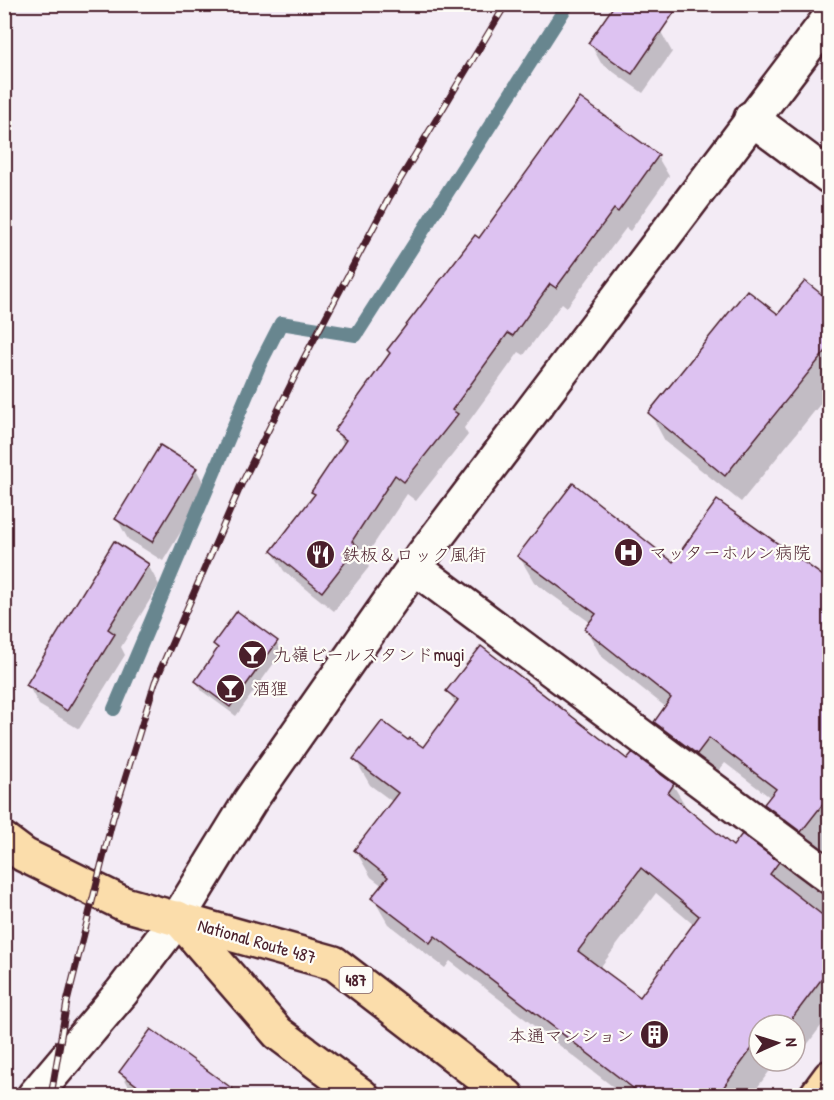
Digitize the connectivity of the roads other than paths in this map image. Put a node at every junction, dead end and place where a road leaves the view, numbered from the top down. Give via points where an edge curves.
1 (830, 17) edge
2 (751, 118) junction
3 (830, 177) edge
4 (414, 567) junction
5 (4, 840) edge
6 (830, 877) edge
7 (178, 918) junction
8 (830, 1077) edge
9 (34, 1095) edge
10 (362, 1095) edge
11 (507, 1095) edge
12 (816, 1095) edge

1 - 2 street
2 - 3 street
2 - 4 street
4 - 6 street
4 - 7 street via 250,801
5 - 7 highway, National Route 487 / 487 via 24,855 124,904
7 - 9 street via 122,992
7 - 10 highway, National Route 487 via 278,1033
7 - 11 highway, National Route 487 / 487 via 334,963
8 - 12 highway

